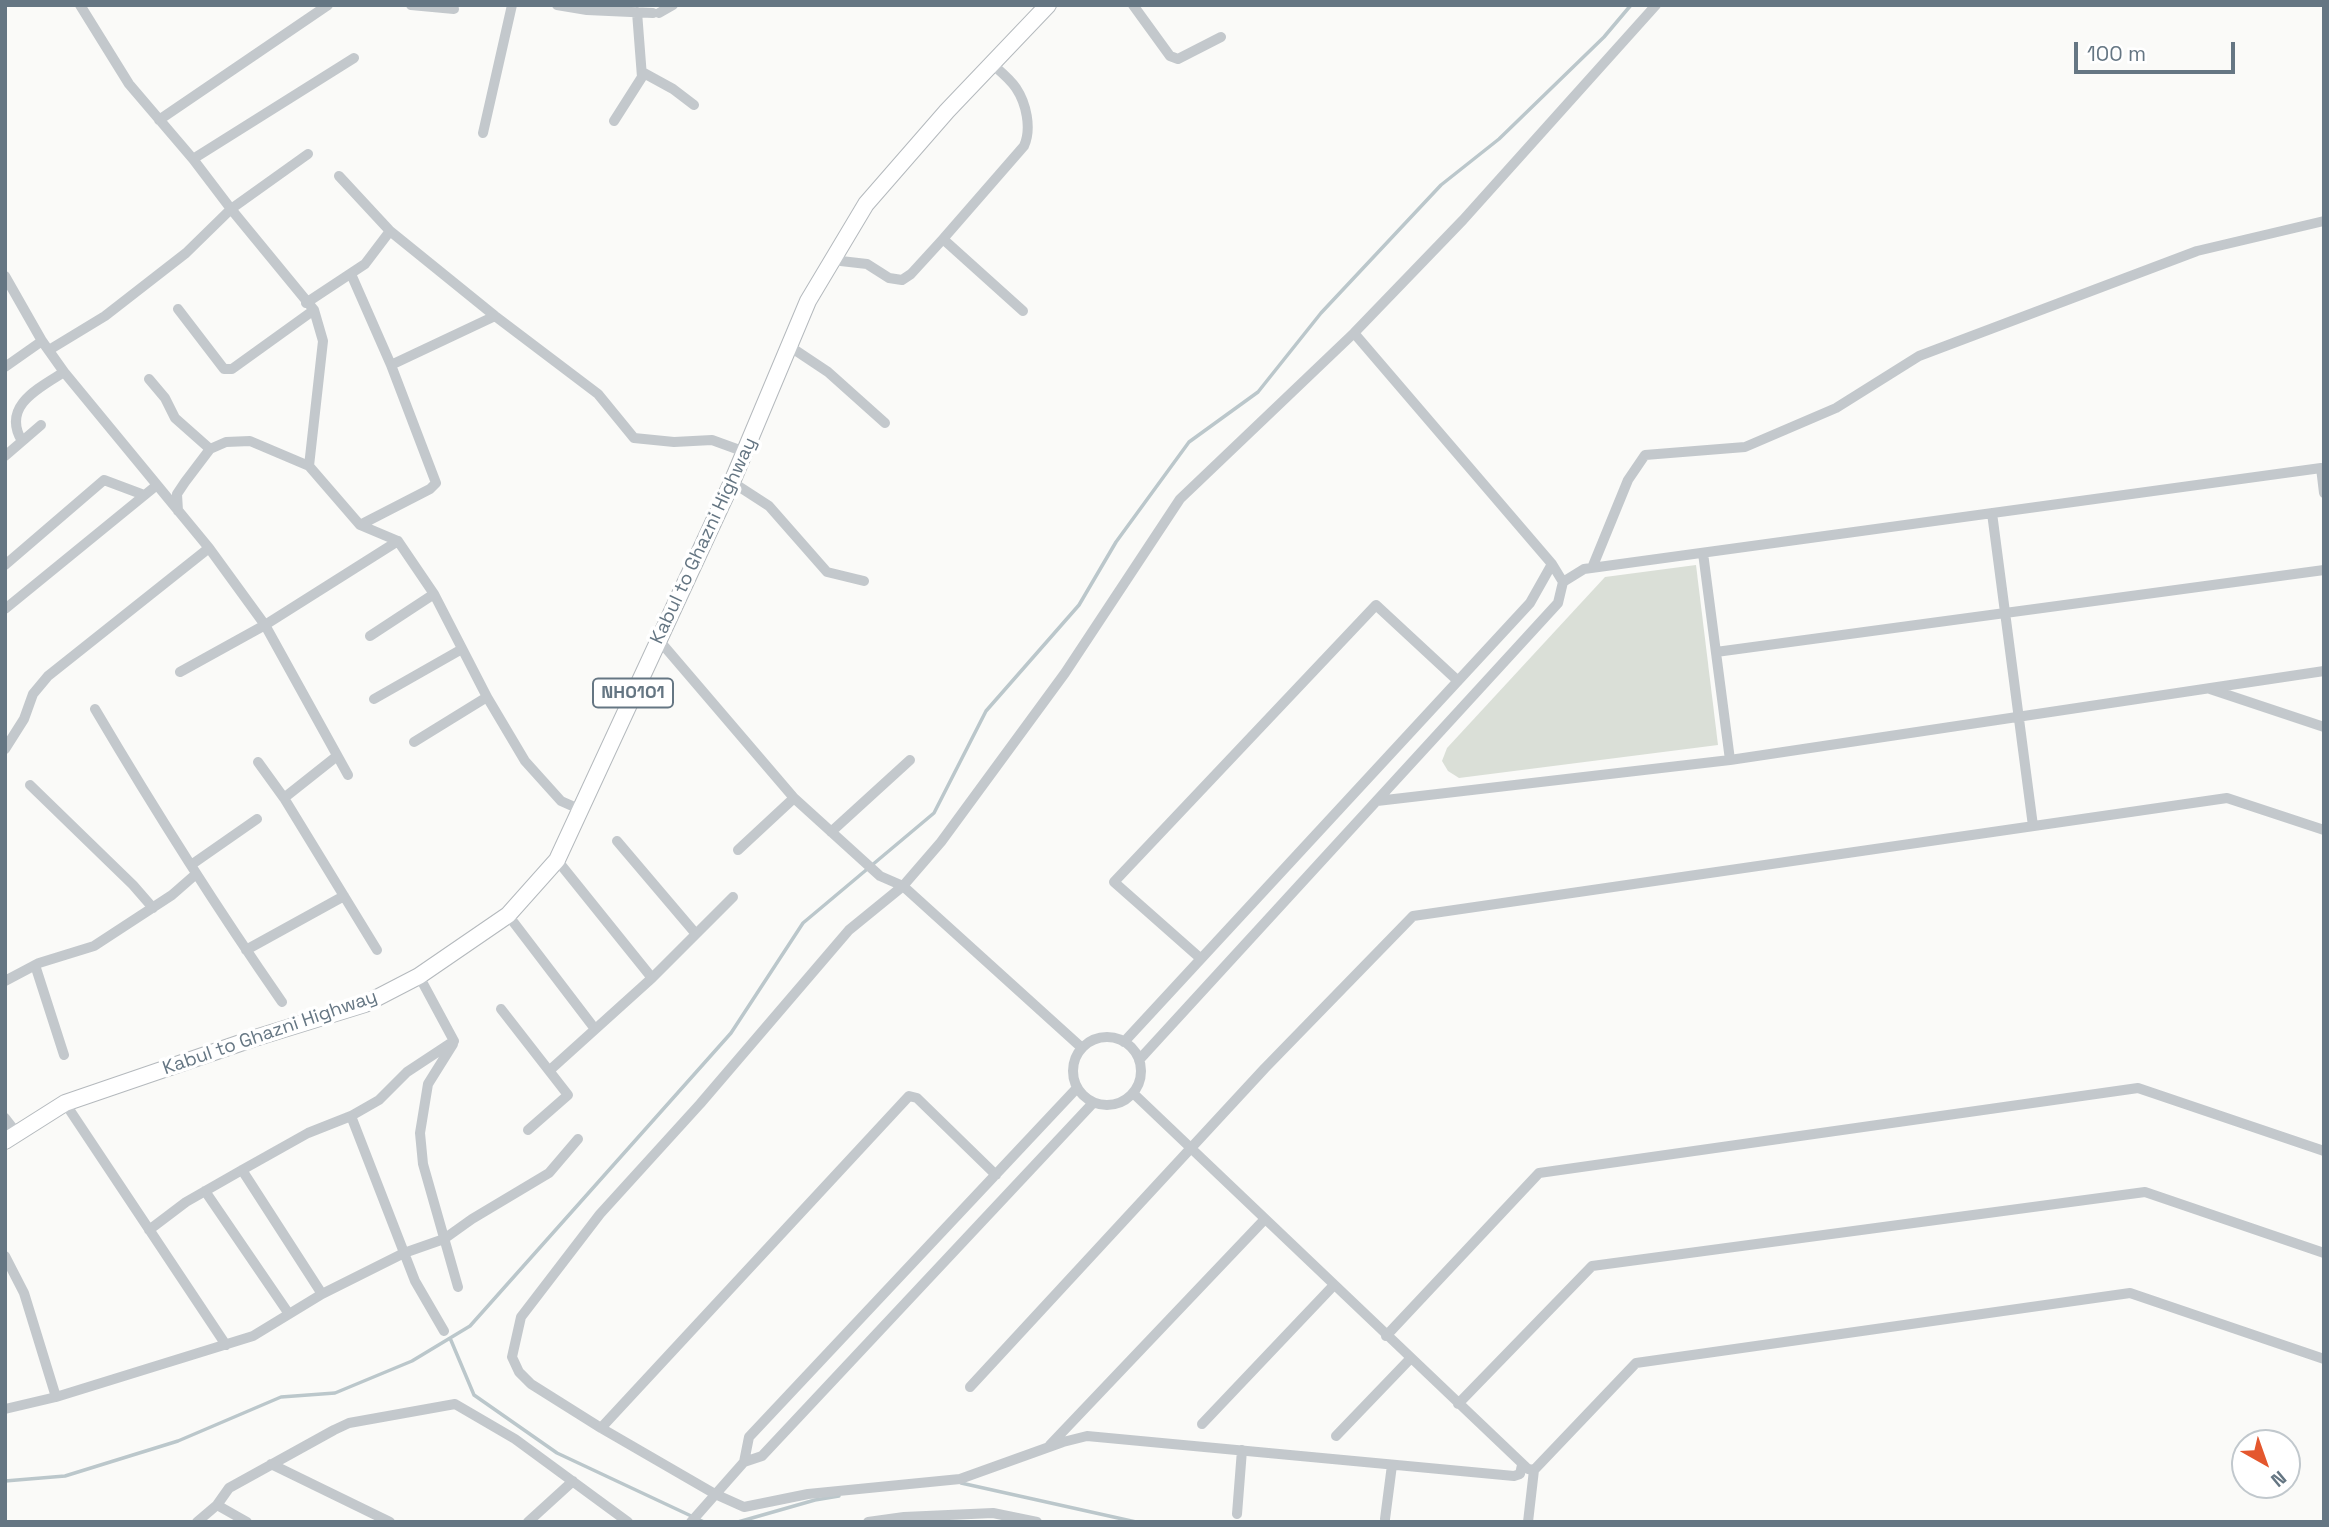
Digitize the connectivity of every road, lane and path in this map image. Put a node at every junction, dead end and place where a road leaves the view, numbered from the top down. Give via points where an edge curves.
1 (80, 5) edge
2 (328, 5) edge
3 (411, 5) edge
4 (512, 5) edge
5 (557, 5) edge
6 (674, 5) edge
7 (1048, 5) edge
8 (1133, 5) edge
9 (1656, 5) edge
10 (587, 8) edge
11 (454, 9) dead end
12 (636, 12) junction
13 (1222, 37) dead end
14 (354, 58) dead end
15 (992, 64) junction
16 (642, 72) junction
17 (694, 105) dead end
18 (159, 120) junction
19 (614, 121) dead end
20 (484, 133) dead end
21 (308, 154) dead end
22 (193, 159) junction
23 (339, 176) dead end
24 (231, 209) junction
25 (2324, 221) edge
26 (390, 231) junction
27 (943, 239) junction
28 (832, 260) junction
29 (351, 274) junction
30 (6, 280) edge
31 (310, 306) junction
32 (177, 309) dead end
33 (1023, 311) dead end
34 (495, 316) junction
35 (1354, 333) junction
36 (46, 346) junction
37 (789, 346) junction
38 (391, 365) junction
39 (5, 367) edge
40 (64, 372) junction
41 (149, 379) dead end
42 (885, 423) dead end
43 (41, 425) dead end
44 (22, 441) junction
45 (210, 449) junction
46 (745, 452) junction
47 (5, 456) edge
48 (309, 466) junction
49 (732, 482) junction
50 (157, 485) junction
51 (2324, 493) edge
52 (144, 495) junction
53 (178, 511) junction
54 (1992, 513) junction
55 (360, 525) junction
56 (398, 541) junction
57 (209, 548) junction
58 (1703, 553) junction
59 (1552, 564) junction
60 (5, 565) edge
61 (1592, 568) junction
62 (2324, 570) edge
63 (864, 581) dead end
64 (1563, 582) junction
65 (434, 594) junction
66 (5, 609) edge
67 (2005, 613) junction
68 (265, 625) junction
69 (370, 636) dead end
70 (659, 639) junction
71 (462, 649) junction
72 (1716, 652) junction
73 (2324, 671) edge
74 (180, 672) dead end
75 (1458, 681) junction
76 (2208, 688) junction
77 (487, 697) junction
78 (374, 699) dead end
79 (95, 709) dead end
80 (2019, 717) junction
81 (2324, 727) edge
82 (414, 742) dead end
83 (5, 749) edge
84 (337, 756) junction
85 (1730, 760) junction
86 (910, 761) dead end
87 (258, 762) dead end
88 (348, 775) dead end
89 (30, 785) dead end
90 (284, 797) junction
91 (794, 798) junction
92 (1377, 801) junction
93 (579, 809) junction
94 (257, 818) dead end
95 (2033, 826) junction
96 (2324, 830) edge
97 (835, 836) junction
98 (617, 841) dead end
99 (738, 850) dead end
100 (556, 860) junction
101 (194, 869) junction
102 (903, 886) junction
103 (344, 896) junction
104 (733, 897) dead end
105 (153, 908) junction
106 (508, 915) junction
107 (696, 934) junction
108 (246, 950) junction
109 (377, 950) dead end
110 (1200, 958) junction
111 (35, 965) junction
112 (419, 976) junction
113 (652, 978) junction
114 (5, 981) edge
115 (282, 1002) dead end
116 (500, 1009) dead end
117 (595, 1029) junction
118 (454, 1041) junction
119 (1124, 1042) junction
120 (1082, 1048) junction
121 (64, 1055) dead end
122 (1139, 1060) junction
123 (550, 1070) junction
124 (1077, 1088) junction
125 (1133, 1093) junction
126 (65, 1102) junction
127 (1093, 1103) junction
128 (351, 1116) junction
129 (5, 1118) edge
130 (528, 1130) dead end
131 (578, 1139) dead end
132 (6, 1140) edge
133 (1191, 1148) junction
134 (2324, 1151) edge
135 (242, 1170) junction
136 (996, 1175) junction
137 (205, 1191) junction
138 (1265, 1219) junction
139 (149, 1230) junction
140 (444, 1239) junction
141 (404, 1253) junction
142 (2324, 1253) edge
143 (5, 1256) edge
144 (1334, 1285) junction
145 (458, 1287) dead end
146 (322, 1294) junction
147 (289, 1314) junction
148 (444, 1331) dead end
149 (1386, 1336) junction
150 (226, 1345) junction
151 (1410, 1359) junction
152 (2324, 1359) edge
153 (970, 1387) dead end
154 (55, 1397) junction
155 (1458, 1404) junction
156 (5, 1409) edge
157 (1202, 1424) dead end
158 (601, 1428) junction
159 (1336, 1436) dead end
160 (1048, 1447) junction
161 (1241, 1450) junction
162 (744, 1462) junction
163 (271, 1464) junction
164 (1392, 1465) junction
165 (1522, 1465) junction
166 (1534, 1470) junction
167 (573, 1481) junction
168 (715, 1494) junction
169 (217, 1505) junction
170 (1237, 1514) dead end
171 (992, 1517) edge
172 (1385, 1520) dead end
173 (197, 1522) edge
174 (247, 1522) edge
175 (390, 1522) edge
176 (528, 1522) edge
177 (628, 1522) edge
178 (691, 1522) edge
179 (868, 1522) edge
180 (1037, 1522) edge
181 (1528, 1522) edge

1 - 18 street via 129,84
2 - 18 street
3 - 11 street
4 - 20 street
5 - 10 street
6 - 12 street via 656,13
7 - 15 highway, Kabul to Ghazni Highway / NH0101
8 - 13 street via 1174,59
9 - 35 street via 1463,220
10 - 12 street
12 - 16 street
14 - 22 street
15 - 27 street via 1016,88 1025,110 1027,139
15 - 28 highway, Kabul to Ghazni Highway / NH0101 via 866,204
16 - 17 street
16 - 19 street
18 - 22 street
21 - 24 street
22 - 24 street
23 - 26 street
24 - 31 street
24 - 36 street via 186,253 105,316
25 - 61 street via 2197,251 1919,356 1836,408 1745,447 1645,455 1628,480
26 - 29 street via 365,264
26 - 34 street
27 - 28 street via 902,280 889,278 867,264
27 - 33 street
28 - 37 highway, Kabul to Ghazni Highway / NH0101
29 - 31 street
29 - 38 street
30 - 36 street
31 - 32 street via 227,370
31 - 48 street via 323,341
34 - 38 street
34 - 46 street via 598,394 634,438 712,440
35 - 59 street
35 - 102 street via 1180,499 1065,673 941,842
36 - 39 street
36 - 40 street
37 - 42 street via 828,372
37 - 46 highway, Kabul to Ghazni Highway / NH0101
38 - 55 street via 436,483
40 - 44 street via 23,403 15,419
40 - 50 street
41 - 45 street via 175,418
43 - 44 street
44 - 47 street
45 - 48 street via 226,442 250,441
45 - 53 street via 177,494
46 - 49 highway, Kabul to Ghazni Highway / NH0101
48 - 55 street
49 - 63 street via 769,506 827,572
49 - 70 highway, Kabul to Ghazni Highway / NH0101
50 - 52 street
50 - 53 street
51 - 54 street via 2321,468
52 - 60 street via 104,480
52 - 66 street
53 - 57 street
54 - 58 street
54 - 67 street
55 - 56 street
56 - 65 street
56 - 68 street
57 - 68 street
57 - 83 street via 48,676 33,694
58 - 61 street
58 - 72 street
59 - 64 street
59 - 75 street via 1530,603
61 - 64 street
62 - 67 street
64 - 92 street via 1558,603
65 - 69 street
65 - 71 street
67 - 72 street
67 - 80 street
68 - 74 street
68 - 84 street
70 - 91 street
70 - 93 highway, Kabul to Ghazni Highway / NH0101
71 - 77 street
71 - 78 street
72 - 85 street
73 - 76 street
75 - 110 street
75 - 110 street via 1376,605 1114,882
76 - 80 street
76 - 81 street
77 - 82 street
77 - 93 street via 525,761 561,801
79 - 101 street
80 - 85 street
80 - 95 street
84 - 88 street
84 - 90 street
85 - 92 street
86 - 97 street
87 - 90 street
89 - 105 street
90 - 103 street
91 - 97 street
91 - 99 street
92 - 122 street
93 - 100 highway, Kabul to Ghazni Highway / NH0101
94 - 101 street
95 - 96 street via 2227,798
95 - 133 street via 1413,916
97 - 102 street via 880,876
98 - 107 street
100 - 106 highway, Kabul to Ghazni Highway / NH0101
100 - 113 street
101 - 105 street via 172,895
101 - 108 street
102 - 120 street
102 - 158 street via 849,930 600,1214 521,1317 512,1357 519,1373
103 - 108 street
103 - 109 street
104 - 107 street
105 - 111 street via 94,946
106 - 112 highway, Kabul to Ghazni Highway / NH0101
106 - 117 street
107 - 113 street
108 - 115 street
110 - 119 street
111 - 114 street
111 - 121 street
112 - 118 street
112 - 126 highway, Kabul to Ghazni Highway / NH0101 via 365,1004
113 - 117 street
116 - 123 street
117 - 123 street
118 - 128 street via 407,1072 379,1100
118 - 140 street via 428,1084 420,1133 423,1164
119 - 120 street via 1102,1038
119 - 122 street
120 - 124 street via 1073,1068
122 - 125 street via 1139,1082
123 - 130 street via 568,1095
124 - 127 street
124 - 136 street
125 - 127 street via 1114,1105
125 - 133 street
126 - 132 highway, Kabul to Ghazni Highway / NH0101
126 - 139 street
127 - 162 street via 762,1456
128 - 135 street via 308,1133
128 - 141 street
129 - 132 street via 12,1127
131 - 140 street via 549,1173
133 - 138 street
133 - 153 street
134 - 149 street via 2138,1088 1539,1174
135 - 137 street
135 - 146 street
136 - 158 street via 917,1098 909,1096
136 - 162 street via 748,1437
137 - 139 street
137 - 147 street
138 - 144 street
138 - 160 street
139 - 150 street
140 - 141 street
140 - 145 street
141 - 146 street
141 - 148 street
142 - 155 street via 2145,1192 1592,1266
143 - 154 street via 24,1293
144 - 149 street
144 - 157 street
146 - 147 street
147 - 150 street via 253,1336
149 - 151 street
150 - 154 street
151 - 155 street
151 - 159 street
152 - 166 street via 2130,1293 1636,1363
154 - 156 street
155 - 165 street
158 - 168 street
160 - 161 street via 1087,1436
160 - 168 street via 960,1479 808,1494 744,1507
161 - 164 street
161 - 170 street
162 - 168 street
163 - 167 street via 349,1423 455,1404
163 - 169 street via 229,1488
163 - 175 street
164 - 165 street via 1514,1476 1520,1474
164 - 172 street
165 - 166 street
166 - 181 street
167 - 176 street
167 - 177 street
168 - 178 street
169 - 173 street
169 - 174 street
171 - 179 street via 904,1517
171 - 180 street

